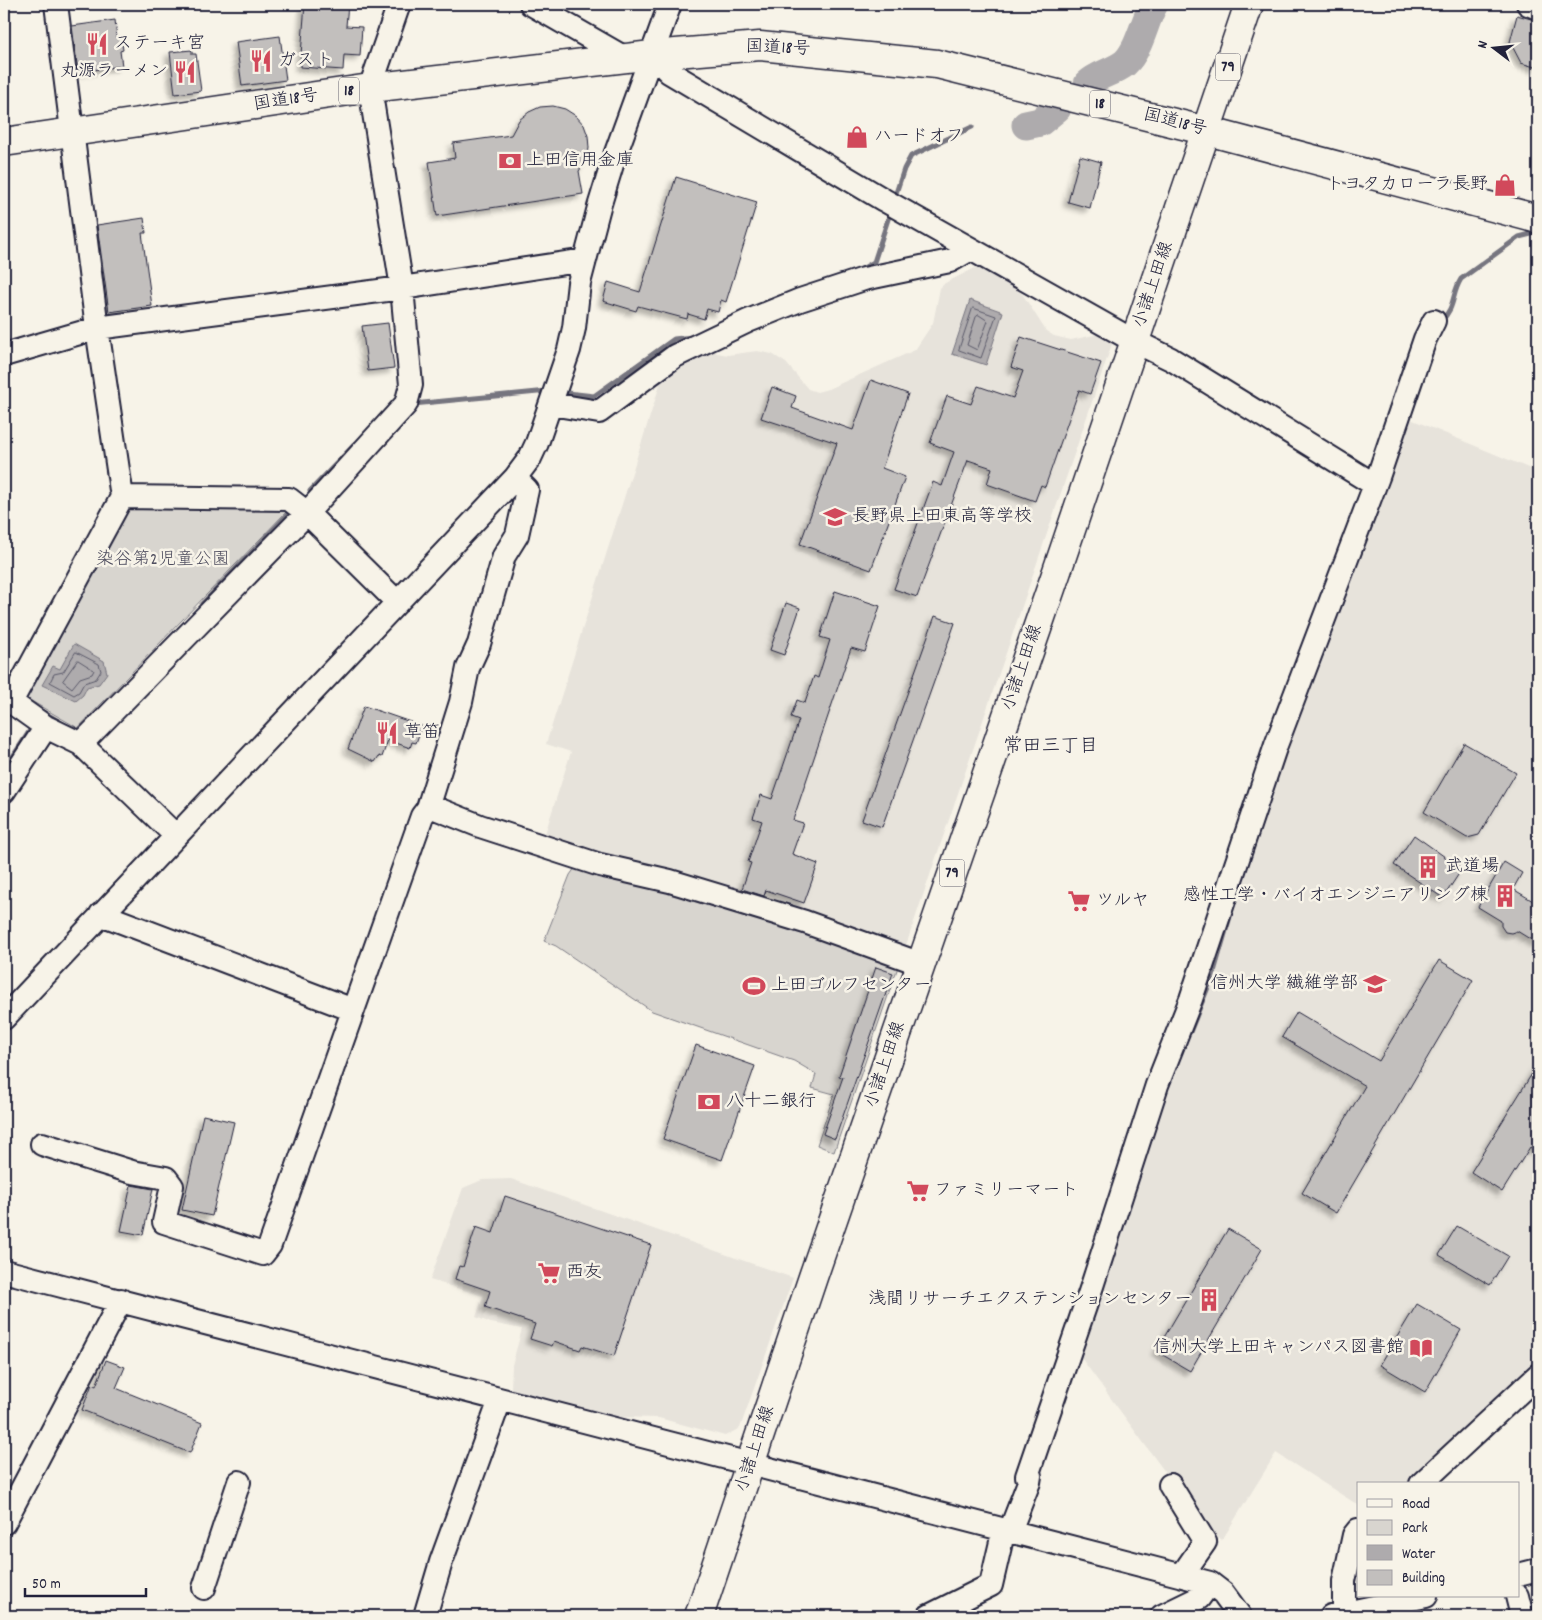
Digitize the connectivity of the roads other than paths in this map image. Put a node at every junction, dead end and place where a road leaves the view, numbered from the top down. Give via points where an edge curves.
1 (56, 4) edge
2 (399, 4) edge
3 (531, 4) edge
4 (670, 4) edge
5 (1249, 4) edge
6 (1528, 4) edge
7 (1538, 8) edge
8 (652, 55) junction
9 (625, 58) junction
10 (370, 88) junction
11 (1207, 130) junction
12 (74, 132) junction
13 (4, 142) edge
14 (1538, 219) edge
15 (971, 249) junction
16 (585, 260) junction
17 (402, 288) junction
18 (1434, 321) dead end
19 (97, 328) junction
20 (1134, 341) junction
21 (4, 355) edge
22 (554, 396) junction
23 (515, 478) junction
24 (1374, 485) junction
25 (122, 497) junction
26 (307, 513) junction
27 (397, 602) junction
28 (7, 700) edge
29 (46, 726) junction
30 (81, 744) junction
31 (4, 791) edge
32 (428, 808) junction
33 (176, 836) junction
34 (101, 914) junction
35 (921, 964) junction
36 (353, 1010) junction
37 (4, 1016) edge
38 (42, 1144) dead end
39 (4, 1271) edge
40 (121, 1300) junction
41 (1538, 1375) edge
42 (500, 1400) junction
43 (750, 1464) junction
44 (239, 1482) dead end
45 (1422, 1482) edge
46 (1170, 1485) dead end
47 (4, 1523) edge
48 (1007, 1530) junction
49 (1357, 1531) edge
50 (1538, 1570) edge
51 (1520, 1574) edge
52 (1182, 1576) junction
53 (1210, 1583) junction
54 (204, 1588) dead end
55 (1417, 1598) edge
56 (1518, 1598) edge
57 (1337, 1615) edge
58 (425, 1616) edge
59 (700, 1616) edge
60 (929, 1616) edge
61 (1162, 1616) edge
62 (1240, 1616) edge
63 (1522, 1616) edge

1 - 12 street
2 - 10 street
3 - 9 street
4 - 8 street
5 - 11 main road, 小諸上田線 / 79
6 - 7 street
8 - 9 main road, 国道18号 / 18
8 - 11 main road, 国道18号 / 18 via 760,46 937,64
8 - 15 street via 669,72
8 - 16 street via 614,158
9 - 10 main road, 国道18号 / 18
10 - 12 main road, 国道18号 / 18
10 - 17 street
11 - 14 main road, 国道18号 / 18
11 - 20 main road, 小諸上田線 / 79
12 - 13 main road, 国道18号 / 18
12 - 19 street
15 - 20 street
15 - 22 street via 950,260 864,279 748,321 675,356 599,412
16 - 17 street
16 - 22 street via 574,328
17 - 19 street
17 - 26 street via 411,385 406,404
18 - 24 street via 1425,339 1418,376
19 - 21 street
19 - 25 street
20 - 24 street via 1172,359
20 - 35 main road, 小諸上田線 / 79
22 - 23 street via 530,458
23 - 27 street
23 - 32 street via 527,490 516,535 504,556
24 - 48 street via 1276,745 1192,999 1157,1084 1092,1286 1036,1444 1027,1476 1030,1476 1029,1482
25 - 26 street via 290,499
25 - 28 street
26 - 27 street
26 - 30 street
27 - 33 street
28 - 29 street
29 - 30 street
29 - 31 street
30 - 33 street
32 - 35 street via 600,865 670,881 805,922
32 - 36 street via 422,816
33 - 34 street
34 - 36 street
34 - 37 street
35 - 43 main road, 小諸上田線 / 79
36 - 38 street via 270,1245 263,1254 164,1222 172,1186 166,1178 132,1172
39 - 40 street
40 - 42 street
40 - 47 street
41 - 45 street
42 - 43 street
42 - 58 street
43 - 48 street
43 - 59 main road, 小諸上田線 / 79
44 - 54 street
46 - 52 street via 1205,1542
48 - 52 street
48 - 60 street via 991,1585
49 - 57 street
50 - 51 street
52 - 53 street
53 - 61 street via 1199,1598
53 - 62 street via 1223,1593
55 - 57 street
56 - 63 street

